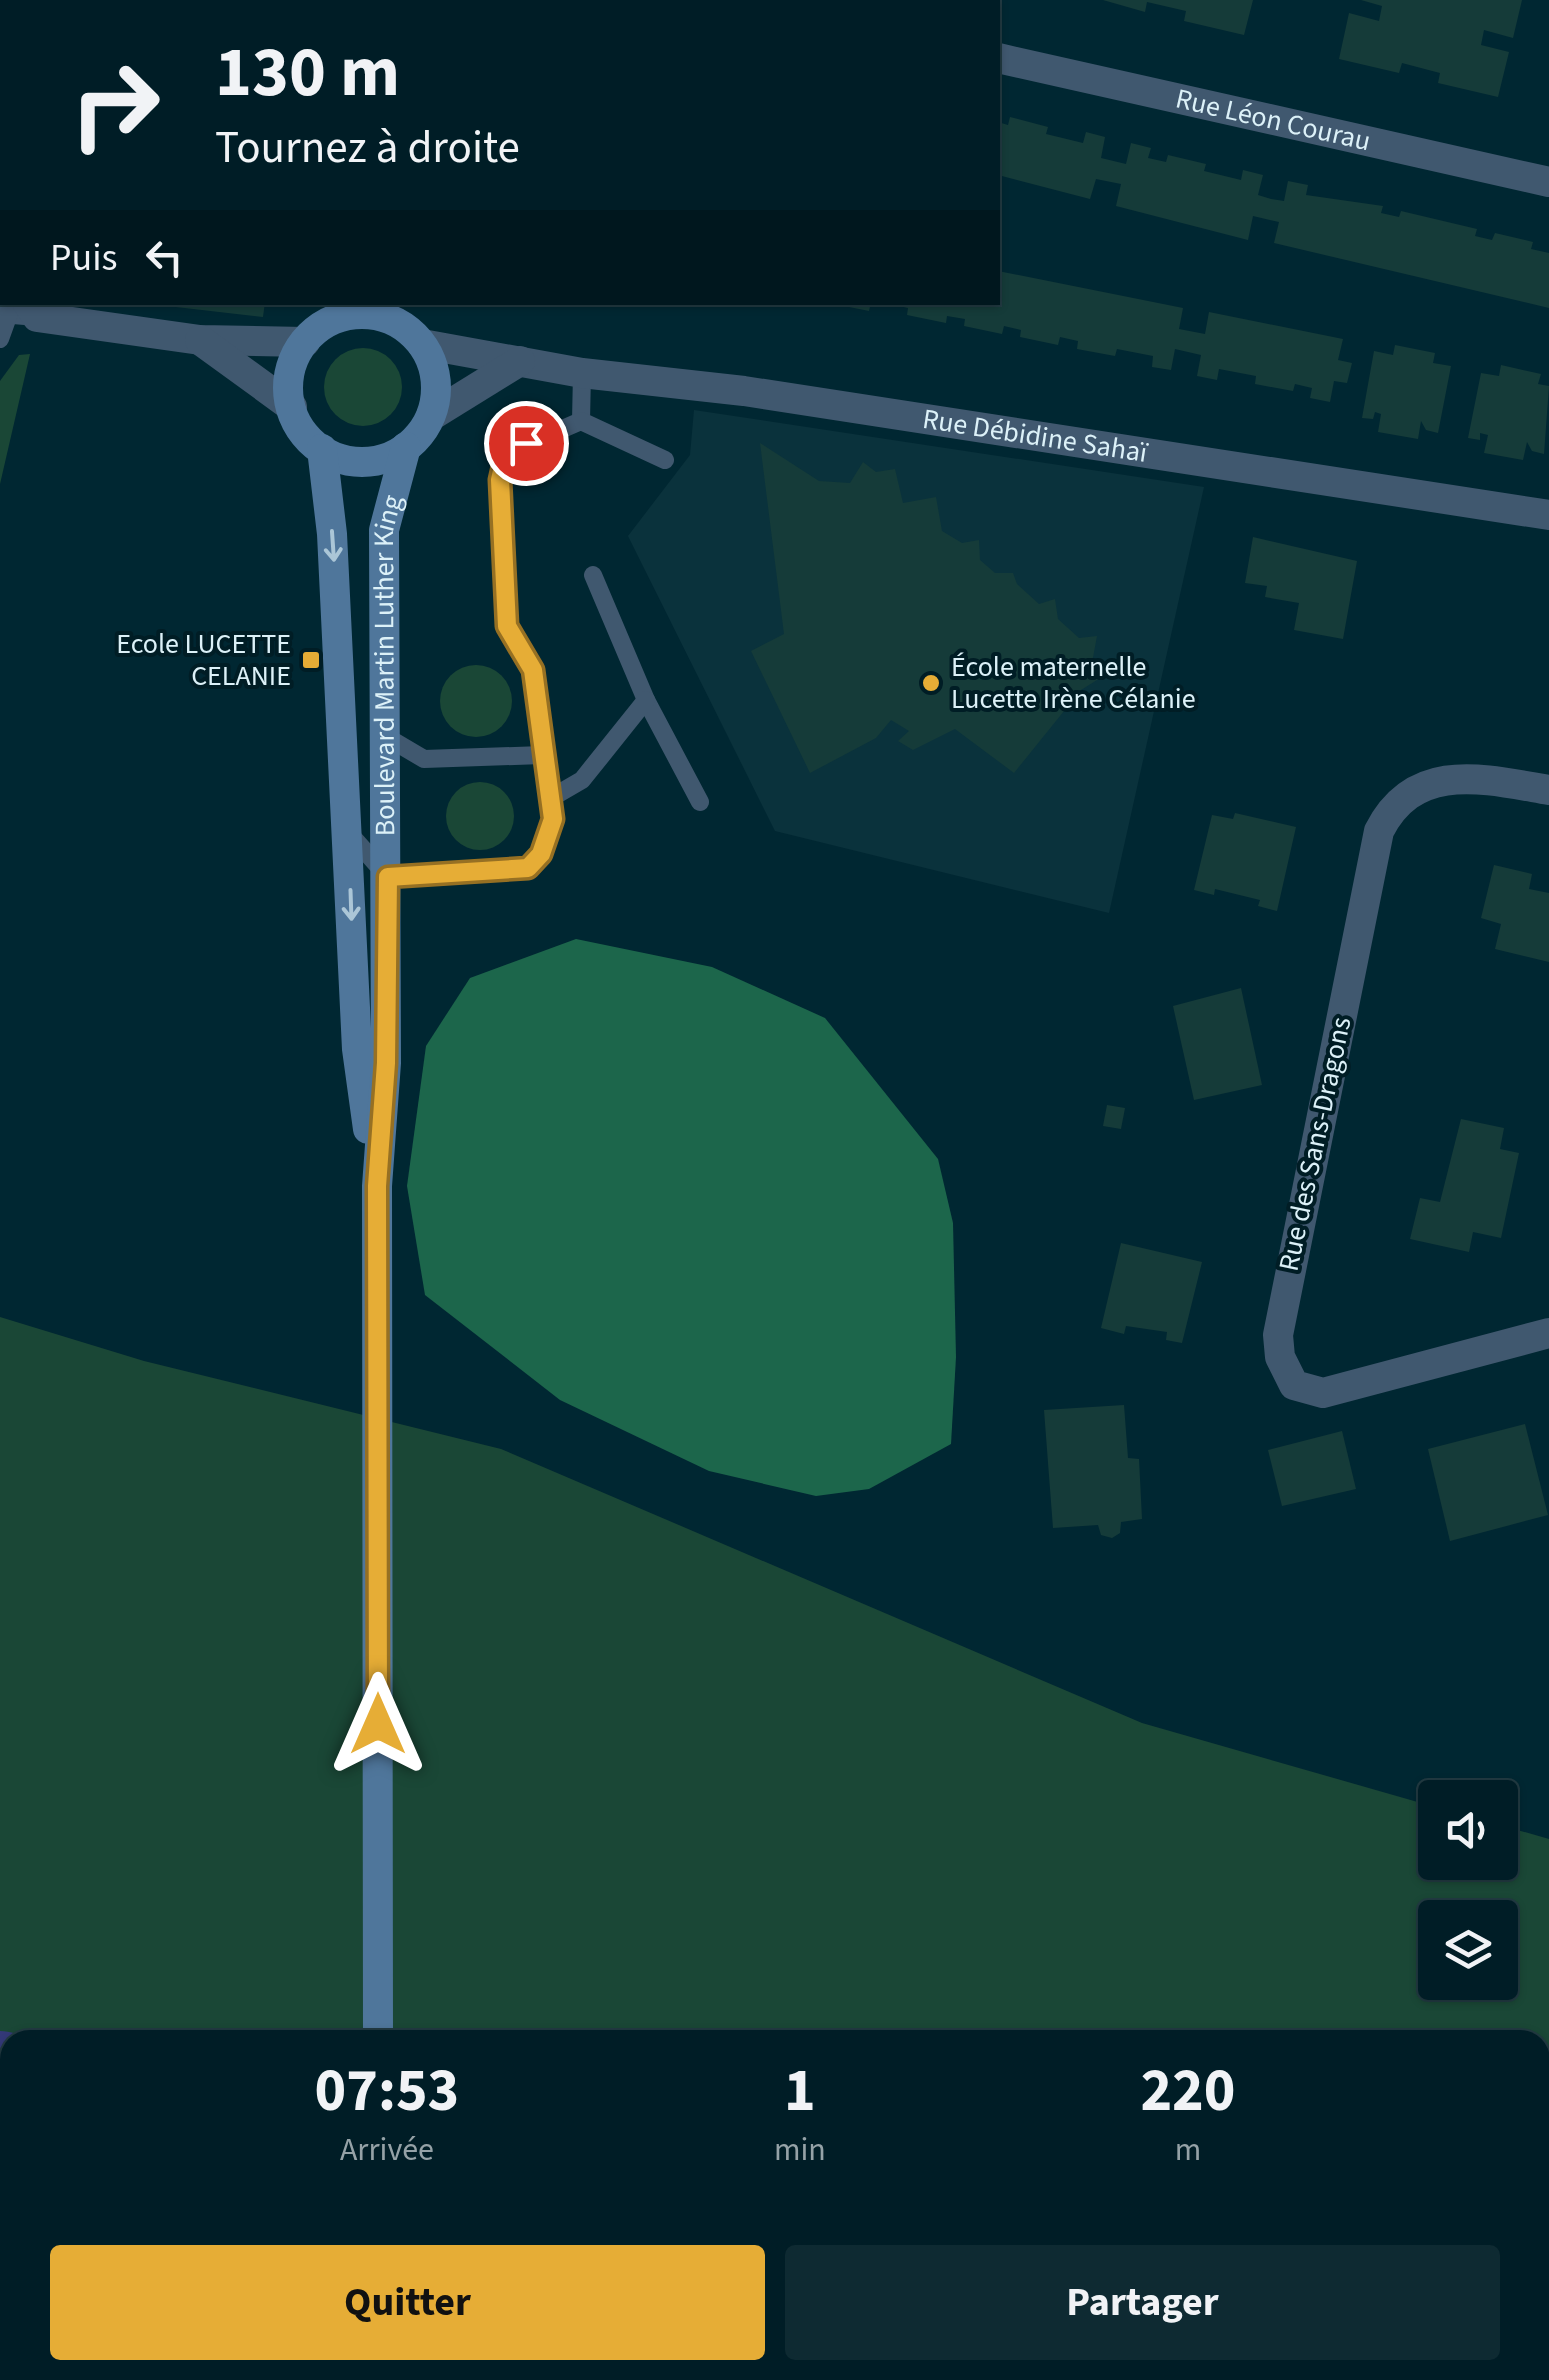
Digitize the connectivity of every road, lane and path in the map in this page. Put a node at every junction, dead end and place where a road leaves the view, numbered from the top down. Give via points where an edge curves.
1 (1000, 58) edge
2 (1549, 182) edge
3 (18, 312) edge
4 (321, 323) edge
5 (405, 324) edge
6 (0, 339) edge
7 (200, 340) junction
8 (520, 361) junction
9 (582, 373) junction
10 (292, 407) junction
11 (431, 416) junction
12 (580, 421) junction
13 (406, 447) junction
14 (322, 449) junction
15 (665, 460) dead end
16 (1549, 515) edge
17 (593, 575) dead end
18 (646, 700) junction
19 (385, 736) junction
20 (542, 755) junction
21 (1549, 790) edge
22 (551, 798) junction
23 (700, 802) dead end
24 (348, 832) junction
25 (388, 877) junction
26 (377, 1186) junction
27 (1549, 1333) edge
28 (378, 2030) edge

1 - 2 street, Rue Léon Courau
3 - 6 lane
3 - 7 street
4 - 5 main road via 359,314
4 - 7 street
4 - 10 main road via 290,370
5 - 8 street, Rue Débidine Sahaï
5 - 11 main road via 434,367
7 - 10 street
8 - 9 street, Rue Débidine Sahaï
8 - 11 street
9 - 12 lane
9 - 16 street, Rue Débidine Sahaï via 744,391
10 - 14 main road
11 - 13 main road
12 - 15 lane
12 - 20 lane via 506,453 500,480 507,626 533,670
13 - 14 main road via 376,461 350,461
13 - 19 main road, Boulevard Martin Luther King via 384,530
14 -> 24 main road, Boulevard Martin Luther King
17 - 18 lane
18 - 22 lane via 582,780
18 - 23 lane
19 - 20 lane via 424,759
19 - 25 main road, Boulevard Martin Luther King
20 - 22 lane
21 - 27 street, Rue des Sans-Dragons via 1484,779 1430,783 1399,798 1379,830 1278,1335 1294,1385 1322,1393
22 - 25 lane via 553,819 541,854 528,868
24 - 25 lane
24 -> 26 main road, Boulevard Martin Luther King via 357,1049
25 - 26 main road, Boulevard Martin Luther King
26 - 28 main road, Boulevard Martin Luther King

